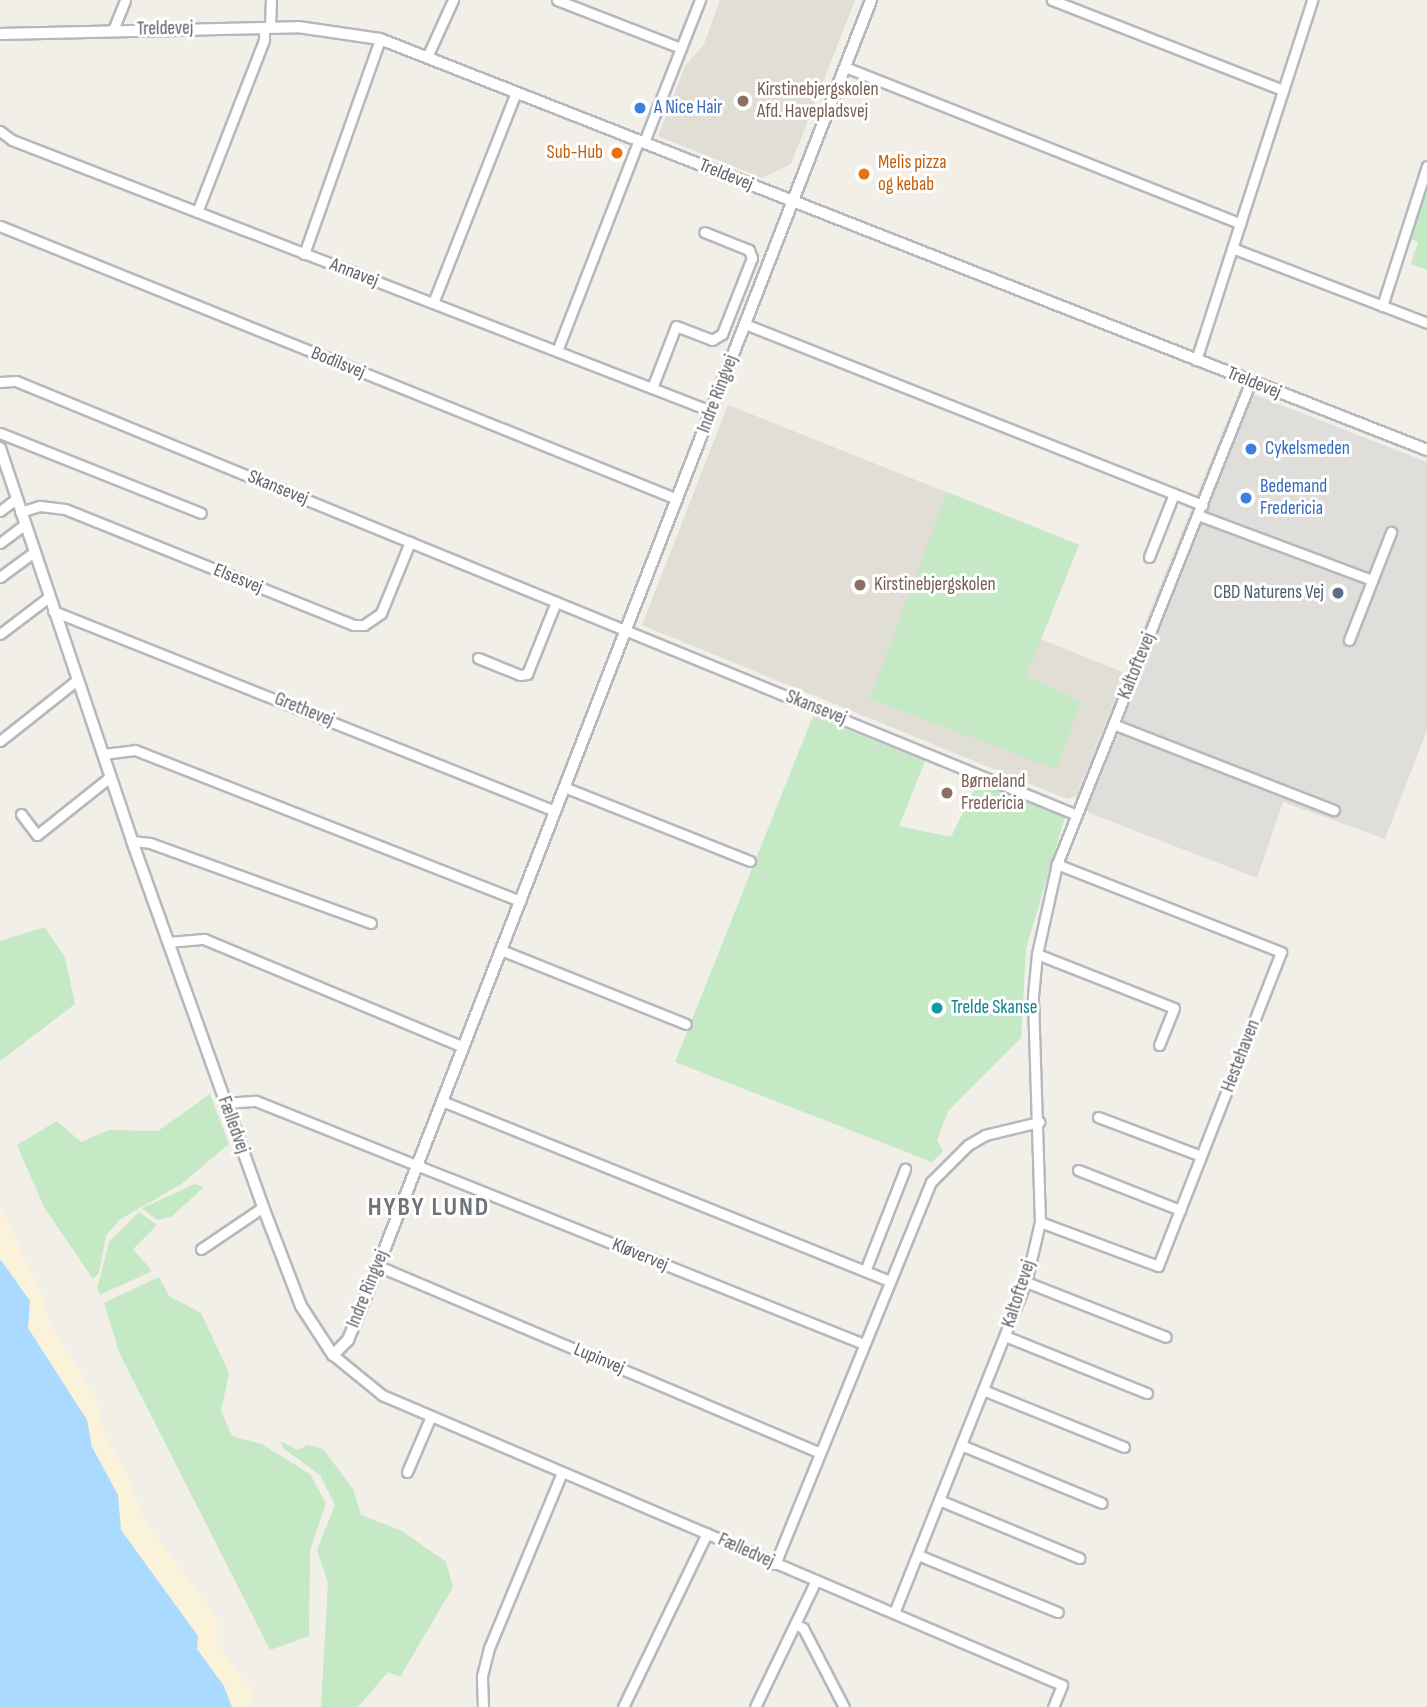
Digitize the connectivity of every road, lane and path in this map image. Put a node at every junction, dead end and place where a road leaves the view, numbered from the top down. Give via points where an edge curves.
1 (125, 0) edge
2 (271, 0) edge
3 (453, 0) edge
4 (557, 0) edge
5 (699, 0) edge
6 (871, 0) edge
7 (1052, 0) edge
8 (1312, 0) edge
9 (267, 27) junction
10 (113, 30) junction
11 (0, 34) edge
12 (380, 39) junction
13 (681, 48) junction
14 (427, 57) junction
15 (845, 67) junction
16 (1283, 90) junction
17 (516, 92) junction
18 (0, 131) edge
19 (642, 141) junction
20 (1427, 166) edge
21 (792, 201) junction
22 (197, 212) junction
23 (1240, 223) junction
24 (0, 226) edge
25 (705, 232) dead end
26 (1232, 248) junction
27 (304, 254) junction
28 (433, 303) junction
29 (1382, 306) junction
30 (745, 324) junction
31 (1427, 324) edge
32 (557, 351) junction
33 (1196, 360) junction
34 (0, 382) edge
35 (1251, 382) junction
36 (652, 388) junction
37 (711, 411) junction
38 (0, 433) edge
39 (0, 447) edge
40 (1427, 450) edge
41 (1174, 494) junction
42 (16, 499) junction
43 (677, 499) junction
44 (1202, 505) junction
45 (0, 511) edge
46 (20, 512) junction
47 (201, 513) dead end
48 (1198, 515) junction
49 (25, 524) junction
50 (1391, 532) dead end
51 (410, 542) junction
52 (0, 543) edge
53 (34, 552) junction
54 (1149, 557) dead end
55 (0, 577) edge
56 (1372, 580) junction
57 (49, 597) junction
58 (556, 602) junction
59 (53, 611) junction
60 (626, 630) junction
61 (0, 634) edge
62 (1349, 640) dead end
63 (478, 659) dead end
64 (77, 680) junction
65 (1114, 724) junction
66 (0, 741) edge
67 (103, 754) junction
68 (110, 777) junction
69 (564, 787) junction
70 (1334, 810) dead end
71 (555, 811) junction
72 (21, 814) dead end
73 (1077, 815) junction
74 (132, 841) junction
75 (750, 861) dead end
76 (1058, 864) junction
77 (520, 901) junction
78 (371, 923) dead end
79 (168, 942) junction
80 (500, 950) junction
81 (1037, 954) junction
82 (686, 1024) dead end
83 (1159, 1045) dead end
84 (463, 1047) junction
85 (442, 1101) junction
86 (225, 1103) junction
87 (1098, 1117) dead end
88 (1039, 1122) junction
89 (1201, 1156) junction
90 (417, 1166) junction
91 (905, 1169) dead end
92 (1078, 1170) dead end
93 (263, 1207) junction
94 (1180, 1210) junction
95 (1040, 1222) junction
96 (201, 1249) dead end
97 (377, 1266) junction
98 (865, 1271) junction
99 (889, 1281) junction
100 (1026, 1282) junction
101 (1005, 1336) junction
102 (1166, 1337) dead end
103 (864, 1344) junction
104 (333, 1355) junction
105 (984, 1390) junction
106 (1147, 1392) dead end
107 (431, 1416) junction
108 (961, 1445) junction
109 (1124, 1447) dead end
110 (820, 1452) junction
111 (407, 1472) dead end
112 (562, 1473) junction
113 (939, 1500) junction
114 (1102, 1503) dead end
115 (707, 1533) junction
116 (918, 1555) junction
117 (1079, 1558) dead end
118 (775, 1564) junction
119 (816, 1580) junction
120 (1058, 1612) dead end
121 (894, 1614) junction
122 (795, 1624) junction
123 (483, 1707) edge
124 (624, 1707) edge
125 (755, 1707) edge
126 (844, 1707) edge
127 (1053, 1707) edge

1 - 10 street
2 - 9 street
3 - 14 street
4 - 13 street
5 - 13 street
6 - 15 street, Indre Ringvej
7 - 16 street
8 - 16 street
9 - 10 street, Treldevej
9 - 12 street, Treldevej via 326,28
9 - 22 street
10 - 11 street, Treldevej
12 - 14 street, Treldevej
12 - 27 street
13 - 19 street
14 - 17 street, Treldevej
15 - 21 street, Indre Ringvej
15 - 23 street
16 - 23 street
17 - 19 street, Treldevej
17 - 28 street
18 - 22 street, Annavej via 12,140
19 - 21 street, Treldevej
19 - 32 street
20 - 29 street
21 - 30 street, Indre Ringvej
21 - 33 street, Treldevej
22 - 27 street, Annavej
23 - 26 street
24 - 43 street, Bodilsvej
25 - 36 street via 749,250 752,258 722,334 712,340 676,326
26 - 29 street
26 - 33 street
27 - 28 street, Annavej
28 - 32 street, Annavej
29 - 31 street
30 - 37 street, Indre Ringvej
30 - 41 street
32 - 36 street, Annavej
33 - 35 street, Treldevej
34 - 51 street, Skansevej via 16,381
35 - 40 street, Treldevej
35 - 44 street, Kaltoftevej
36 - 37 street, Annavej
37 - 43 street, Indre Ringvej
38 - 47 street
39 - 42 street, Fælledvej
41 - 44 street
41 - 54 street
42 - 45 street
42 - 46 street, Fælledvej
43 - 60 street, Indre Ringvej
44 - 48 street, Kaltoftevej
46 - 49 street, Fælledvej
46 - 51 street, Elsesvej via 40,506 65,509 354,625 364,625 381,613
48 - 56 street
48 - 65 street, Kaltoftevej
49 - 52 street
49 - 53 street, Fælledvej
50 - 56 street
51 - 58 street, Skansevej
53 - 55 street
53 - 57 street, Fælledvej
56 - 62 street
57 - 59 street, Fælledvej
57 - 61 street
58 - 60 street, Skansevej
58 - 63 street via 527,674
59 - 64 street, Fælledvej
59 - 71 street, Grethevej
60 - 69 street, Indre Ringvej
60 - 73 street, Skansevej
64 - 66 street
64 - 67 street, Fælledvej
65 - 70 street
65 - 73 street, Kaltoftevej
67 - 68 street, Fælledvej
67 - 77 street via 135,750
68 - 72 street via 37,835
68 - 74 street, Fælledvej
69 - 71 street, Indre Ringvej
69 - 75 street
71 - 77 street, Indre Ringvej
73 - 76 street, Kaltoftevej
74 - 78 street via 150,843
74 - 79 street, Fælledvej
76 - 81 street, Kaltoftevej
76 - 89 street, Hestehaven via 1281,952
77 - 80 street, Indre Ringvej
79 - 84 street via 204,939
79 - 86 street, Fælledvej
80 - 82 street
80 - 84 street, Indre Ringvej
81 - 83 street via 1174,1008
81 - 88 street, Kaltoftevej via 1033,996
84 - 85 street, Indre Ringvej
85 - 90 street, Indre Ringvej
85 - 98 street
86 - 90 street, Kløvervej via 256,1101
86 - 93 street, Fælledvej
87 - 89 street
88 - 95 street, Kaltoftevej
88 - 99 street via 985,1135 941,1168 920,1201
89 - 94 street, Hestehaven
90 - 97 street, Indre Ringvej
90 - 103 street, Kløvervej
91 - 98 street
92 - 94 street
93 - 96 street
93 - 104 street, Fælledvej via 302,1306
94 - 95 street, Hestehaven via 1158,1266
95 - 100 street, Kaltoftevej
97 - 104 street, Indre Ringvej via 348,1340
97 - 110 street, Lupinvej
98 - 99 street
99 - 103 street
100 - 101 street, Kaltoftevej
100 - 102 street
101 - 105 street, Kaltoftevej
101 - 106 street
103 - 110 street
104 - 107 street, Fælledvej via 366,1385
105 - 108 street, Kaltoftevej
105 - 109 street
107 - 111 street
107 - 112 street, Fælledvej
108 - 113 street, Kaltoftevej
108 - 114 street
110 - 118 street
112 - 115 street, Fælledvej
112 - 123 street via 489,1648 482,1676
113 - 116 street, Kaltoftevej
113 - 117 street
115 - 118 street, Fælledvej
115 - 124 street
116 - 120 street
116 - 121 street, Kaltoftevej
118 - 119 street, Fælledvej
119 - 121 street, Fælledvej
119 - 122 street
121 - 127 street, Fælledvej via 1062,1685
122 - 125 street
122 - 126 street via 803,1628

